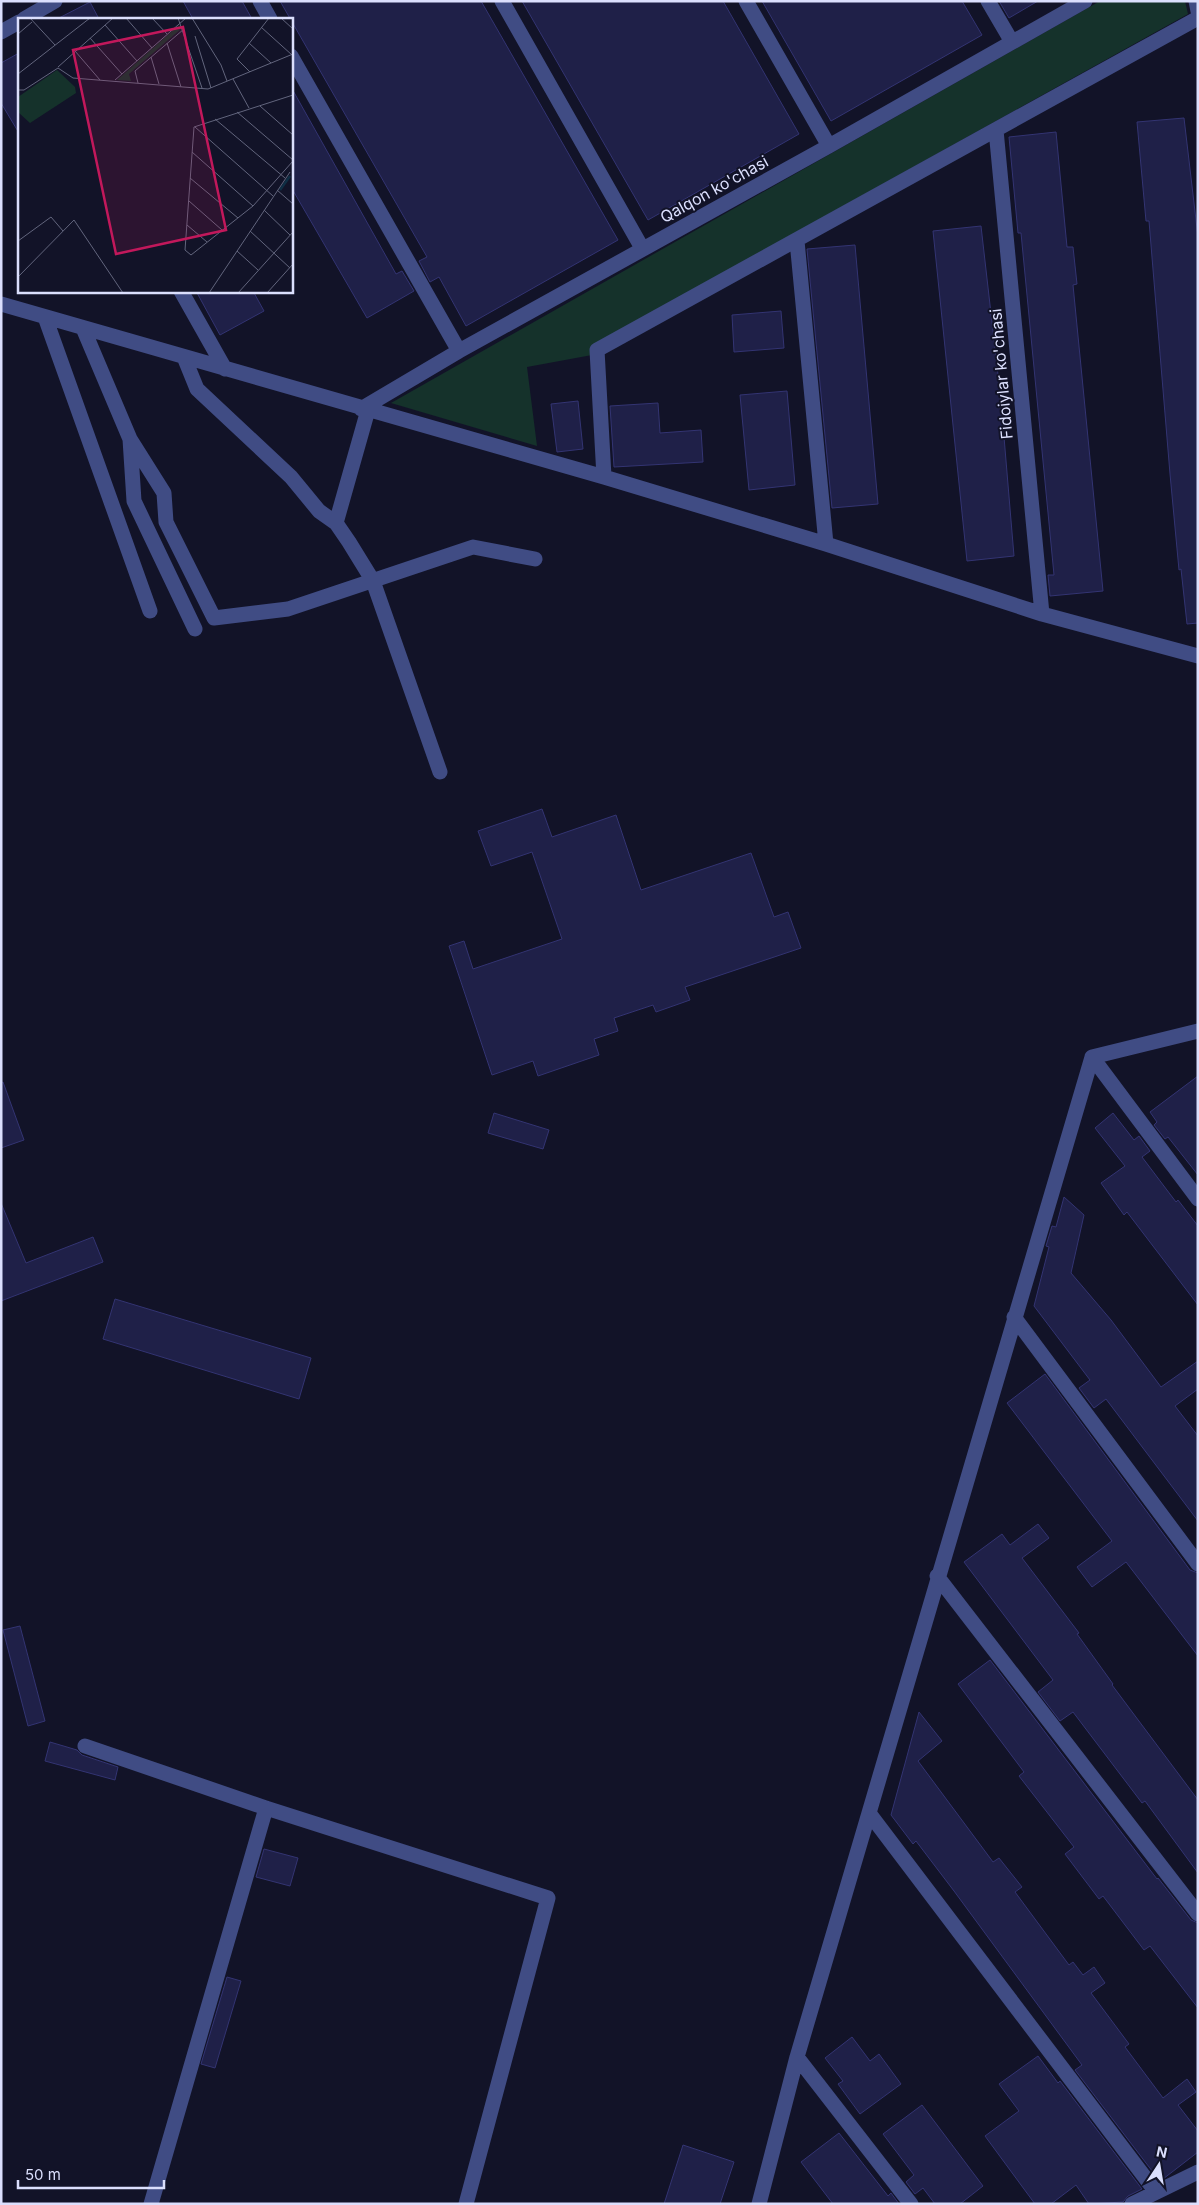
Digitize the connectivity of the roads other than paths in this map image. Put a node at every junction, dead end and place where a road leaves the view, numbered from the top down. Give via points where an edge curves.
1 (56, 1) edge
2 (260, 1) edge
3 (502, 1) edge
4 (746, 1) edge
5 (988, 1) edge
6 (1086, 1) edge
7 (1196, 1) edge
8 (1198, 11) edge
9 (27, 18) edge
10 (269, 18) edge
11 (1198, 18) edge
12 (18, 23) edge
13 (1, 32) edge
14 (1012, 42) junction
15 (292, 58) edge
16 (996, 130) junction
17 (828, 146) junction
18 (797, 241) junction
19 (642, 248) junction
20 (182, 292) edge
21 (1, 304) edge
22 (45, 317) junction
23 (83, 328) junction
24 (459, 351) junction
25 (184, 357) junction
26 (225, 369) junction
27 (364, 409) junction
28 (130, 439) junction
29 (604, 477) junction
30 (336, 523) junction
31 (826, 544) junction
32 (535, 558) dead end
33 (373, 581) junction
34 (150, 611) dead end
35 (1042, 614) junction
36 (195, 629) dead end
37 (1198, 656) edge
38 (440, 772) dead end
39 (1198, 1031) edge
40 (1092, 1057) junction
41 (1198, 1199) edge
42 (1014, 1317) junction
43 (1198, 1564) edge
44 (937, 1576) junction
45 (85, 1746) dead end
46 (266, 1808) junction
47 (869, 1813) junction
48 (1198, 1914) edge
49 (796, 2057) junction
50 (1198, 2172) edge
51 (1156, 2192) junction
52 (150, 2204) edge
53 (466, 2204) edge
54 (759, 2204) edge
55 (911, 2204) edge
56 (1132, 2204) edge

1 - 9 street
2 - 10 street
3 - 19 street
4 - 17 street
5 - 14 street
6 - 14 street, Qalqon ko'chasi
7 - 8 street
11 - 16 street
12 - 13 street
14 - 17 street, Qalqon ko'chasi
15 - 24 street
16 - 18 street
16 - 35 street, Fidoiylar ko'chasi
17 - 19 street, Qalqon ko'chasi
18 - 29 street via 598,350
18 - 31 street
19 - 24 street, Qalqon ko'chasi
20 - 26 street
21 - 22 street
22 - 23 street
22 - 34 street
23 - 25 street
23 - 28 street
24 - 27 street, Qalqon ko'chasi
25 - 26 street
25 - 30 street via 197,389 291,478 319,511
26 - 27 street
27 - 29 street
27 - 30 street
28 - 33 street via 164,494 166,522 214,618 288,609
28 - 36 street via 134,501
29 - 31 street
30 - 33 street
31 - 35 street
32 - 33 street via 473,547
33 - 38 street
35 - 37 street
39 - 40 street
40 - 41 street
40 - 42 street
42 - 43 street
42 - 44 street
44 - 47 street
44 - 48 street
45 - 46 street
46 - 52 street
46 - 53 street via 548,1898
47 - 49 street
47 - 51 street
49 - 54 street
49 - 55 street
50 - 51 street
51 - 56 street

